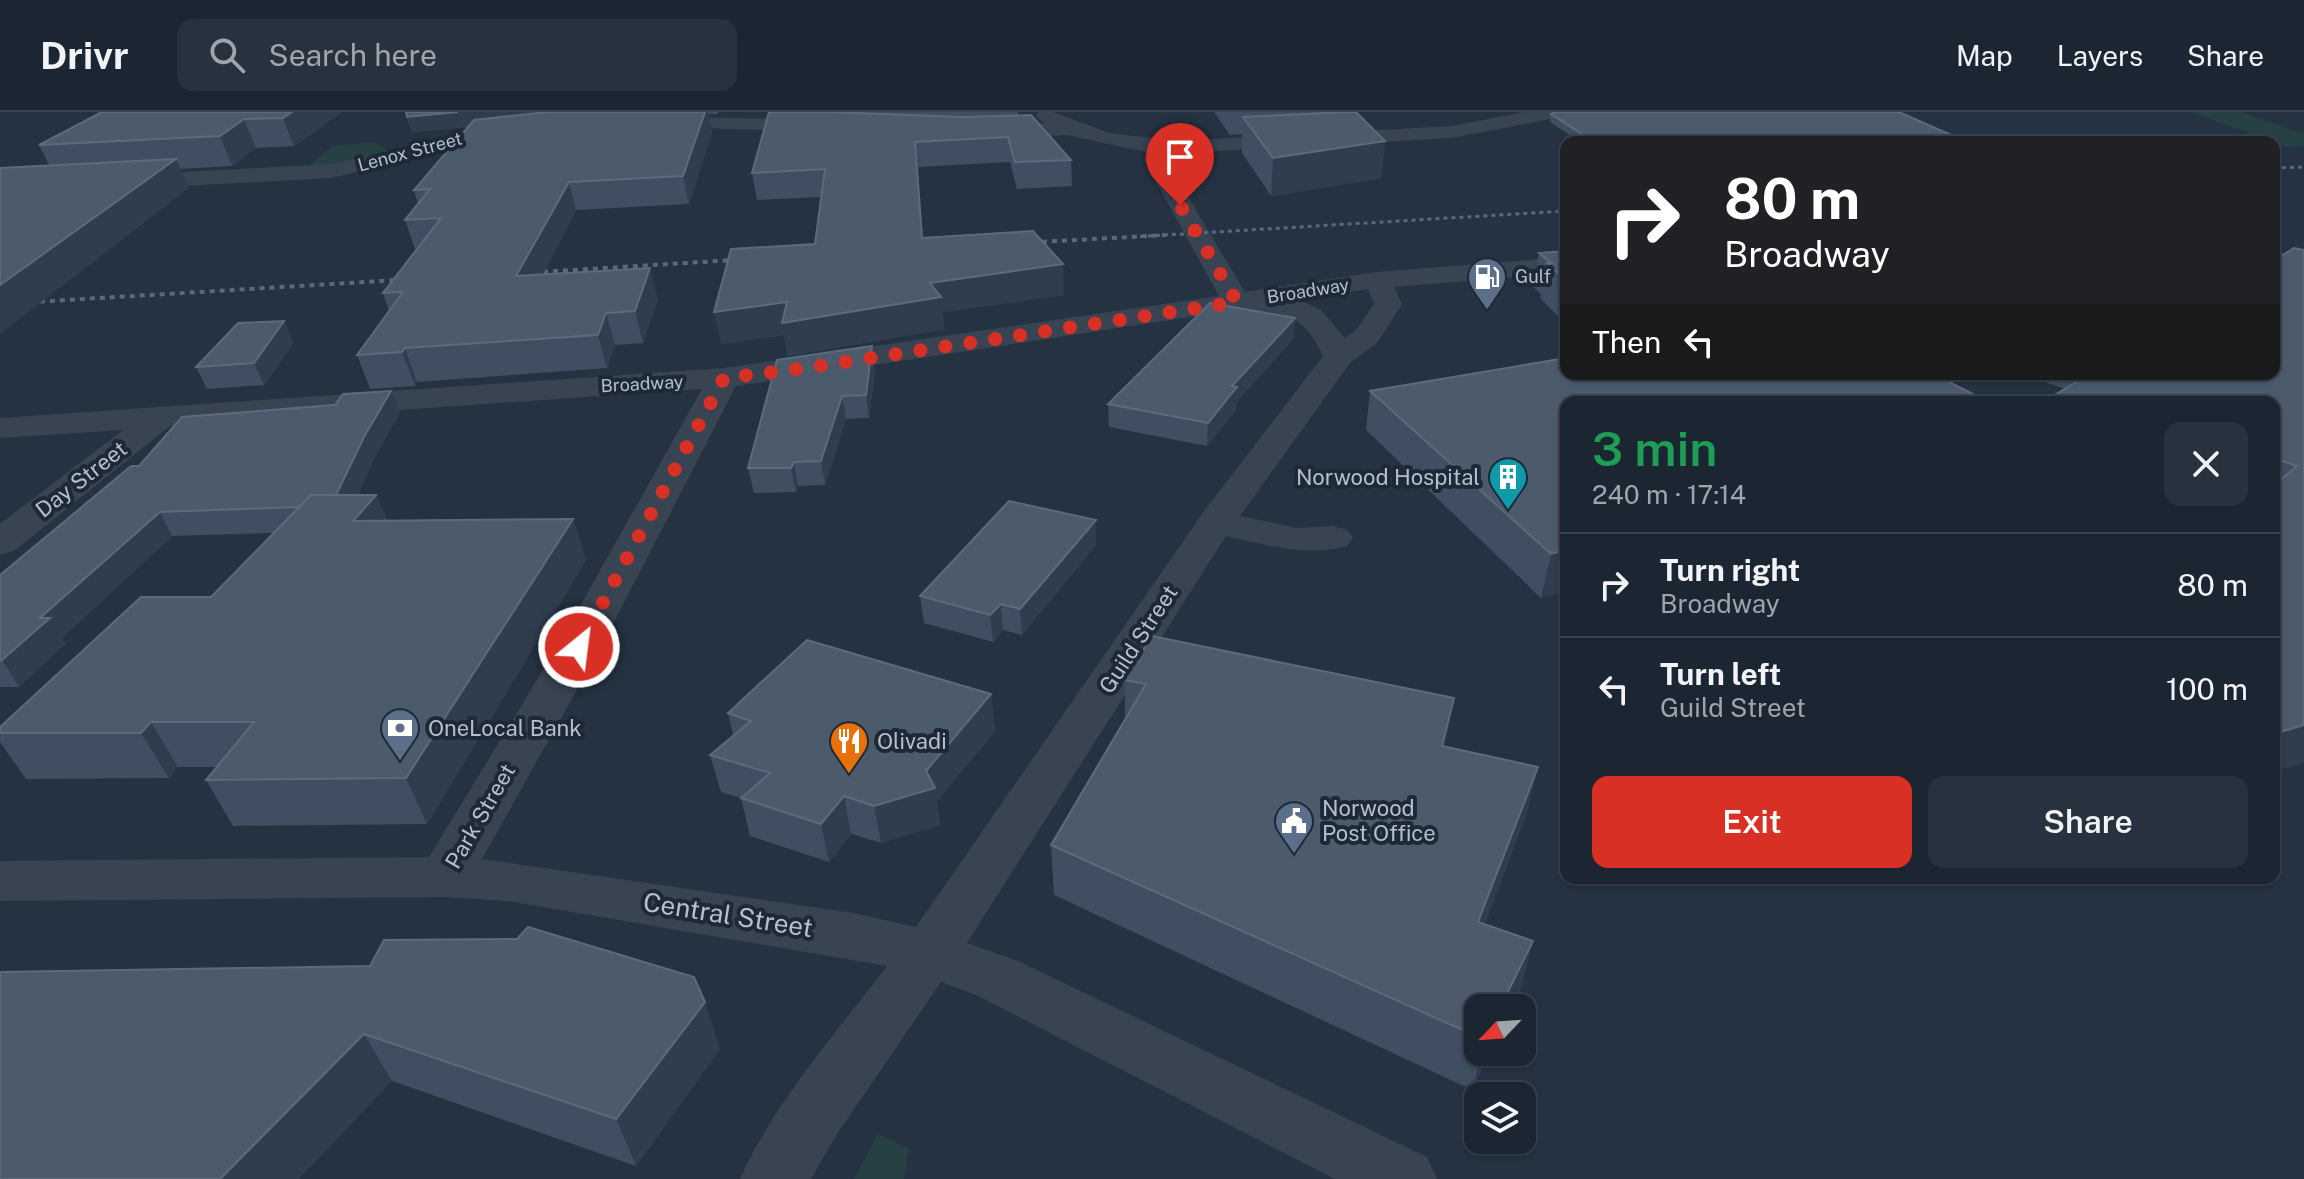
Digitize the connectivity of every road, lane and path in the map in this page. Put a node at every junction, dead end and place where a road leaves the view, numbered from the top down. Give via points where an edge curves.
1 (1486, 112) edge
2 (1555, 112) edge
3 (1045, 116) edge
4 (628, 122) edge
5 (1512, 123) junction
6 (839, 126) edge
7 (534, 127) edge
8 (1074, 128) junction
9 (1158, 148) junction
10 (106, 183) edge
11 (1560, 265) edge
12 (1376, 280) junction
13 (1237, 302) junction
14 (1339, 356) junction
15 (724, 378) junction
16 (162, 416) junction
17 (0, 428) edge
18 (1216, 522) junction
19 (1333, 538) dead end
20 (0, 543) edge
21 (445, 877) junction
22 (0, 881) edge
23 (928, 953) junction
24 (774, 1179) edge
25 (1403, 1179) edge

1 - 5 street
2 - 5 street
3 - 8 street
3 - 8 street via 965,130
4 - 6 street
5 - 9 street via 1363,139
7 - 10 street, Lenox Street via 475,134 327,171
8 - 9 street
9 - 13 street via 1155,160
11 - 12 street, Broadway
12 - 13 street, Broadway
12 - 14 street, Guild Street via 1388,304 1367,336
13 - 14 street via 1299,308 1321,322
13 - 15 street, Broadway
14 - 18 street, Guild Street
15 - 16 street, Broadway
15 - 21 street, Park Street via 579,647
16 - 17 street, Broadway
16 - 20 street, Day Street
18 - 19 street via 1297,540
18 - 23 street, Guild Street
21 - 22 street, Central Street
21 - 23 street, Central Street via 600,895 854,935
23 - 24 street, Guild Street
23 - 25 street, Central Street via 997,978

